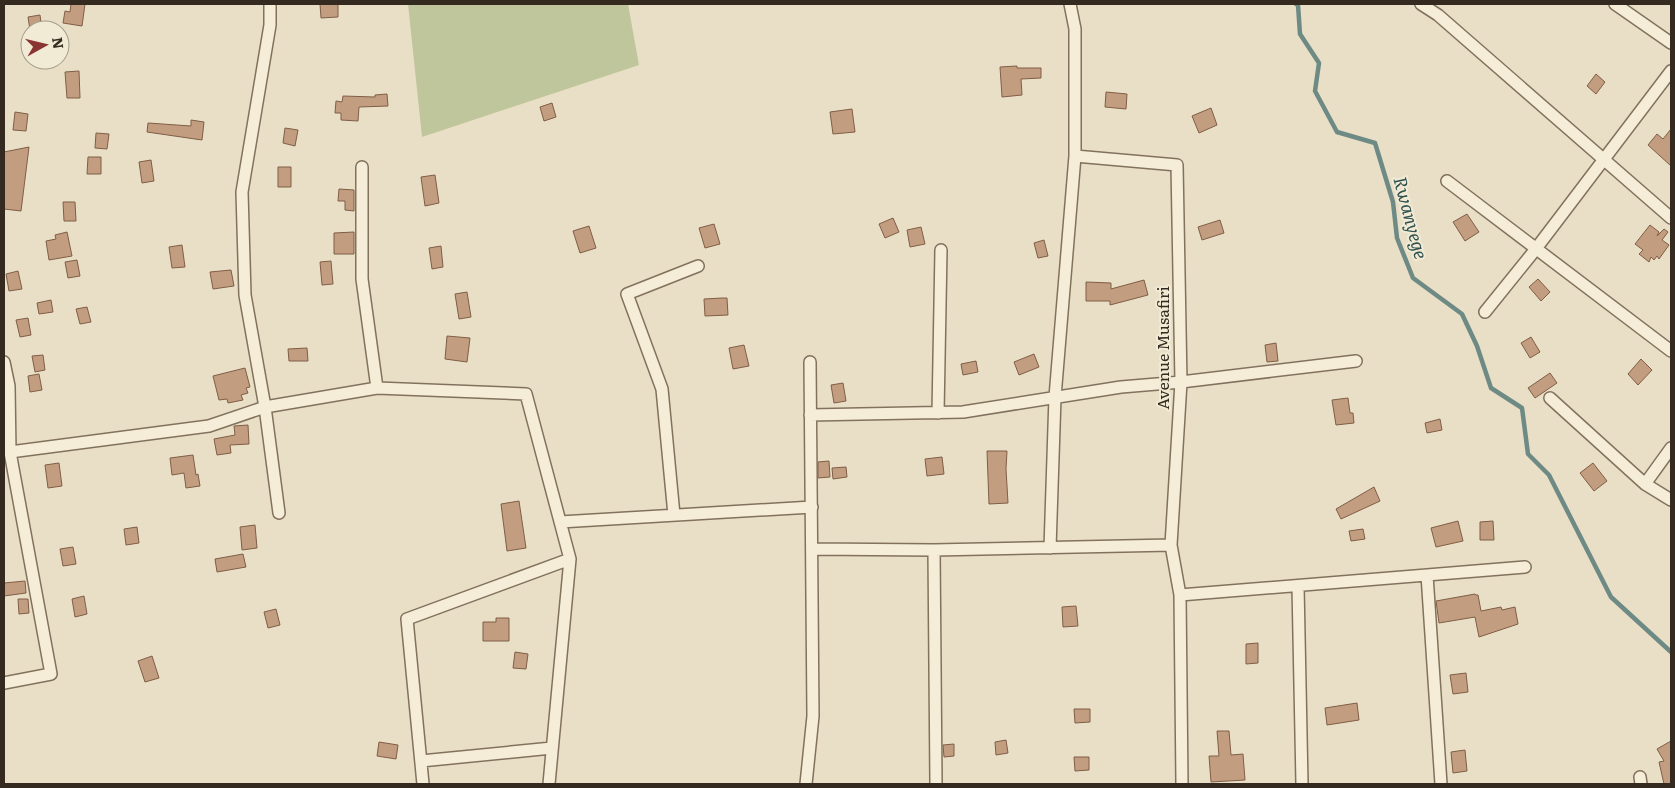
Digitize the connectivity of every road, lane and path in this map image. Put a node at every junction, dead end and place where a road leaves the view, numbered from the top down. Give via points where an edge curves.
1 (270, 4) edge
2 (1070, 4) edge
3 (1420, 4) edge
4 (1614, 4) edge
5 (1671, 43) edge
6 (1671, 71) edge
7 (1075, 156) junction
8 (1603, 159) junction
9 (362, 167) dead end
10 (1447, 181) dead end
11 (1671, 218) edge
12 (941, 250) dead end
13 (1535, 250) junction
14 (698, 266) dead end
15 (1485, 312) dead end
16 (1671, 352) edge
17 (1356, 361) dead end
18 (4, 362) edge
19 (810, 362) dead end
20 (1181, 382) junction
21 (377, 388) junction
22 (1055, 397) junction
23 (1550, 398) dead end
24 (265, 407) junction
25 (938, 413) junction
26 (810, 415) junction
27 (1671, 448) edge
28 (10, 452) junction
29 (1645, 484) junction
30 (1671, 500) edge
31 (812, 507) junction
32 (279, 513) dead end
33 (674, 515) junction
34 (560, 522) junction
35 (1171, 545) junction
36 (1050, 548) junction
37 (812, 549) junction
38 (934, 550) junction
39 (570, 559) junction
40 (1525, 567) dead end
41 (1427, 576) junction
42 (1298, 586) junction
43 (1180, 595) junction
44 (4, 683) edge
45 (552, 748) junction
46 (421, 761) junction
47 (423, 784) edge
48 (549, 784) edge
49 (806, 784) edge
50 (936, 784) edge
51 (1182, 784) edge
52 (1302, 784) edge
53 (1440, 784) edge

1 - 24 street via 270,25 242,192 245,295
2 - 7 street via 1075,29
3 - 8 street via 1438,15
4 - 5 street
6 - 8 street
7 - 20 street, Avenue Musafiri via 1177,165
7 - 22 street
8 - 11 street
8 - 13 street
9 - 21 street via 362,279
10 - 13 street
12 - 25 street
13 - 15 street
13 - 16 street
14 - 33 street via 627,294 662,389
17 - 20 street
18 - 28 street via 9,386
19 - 26 street
20 - 22 street
20 - 35 street, Avenue Musafiri
21 - 24 street
21 - 34 street via 526,394
22 - 25 street
22 - 36 street
23 - 29 street
24 - 28 street via 209,426
24 - 32 street
25 - 26 street
26 - 31 street
27 - 29 street
28 - 44 street via 51,674
29 - 30 street
31 - 33 street
31 - 37 street
33 - 34 street
34 - 39 street
35 - 36 street
35 - 43 street, Avenue Musafiri
36 - 38 street
37 - 38 street
37 - 49 street via 813,716
38 - 50 street
39 - 45 street
39 - 46 street via 407,619
40 - 41 street
41 - 42 street
41 - 53 street
42 - 43 street
42 - 52 street
43 - 51 street, Avenue Musafiri
45 - 46 street
45 - 48 street
46 - 47 street

